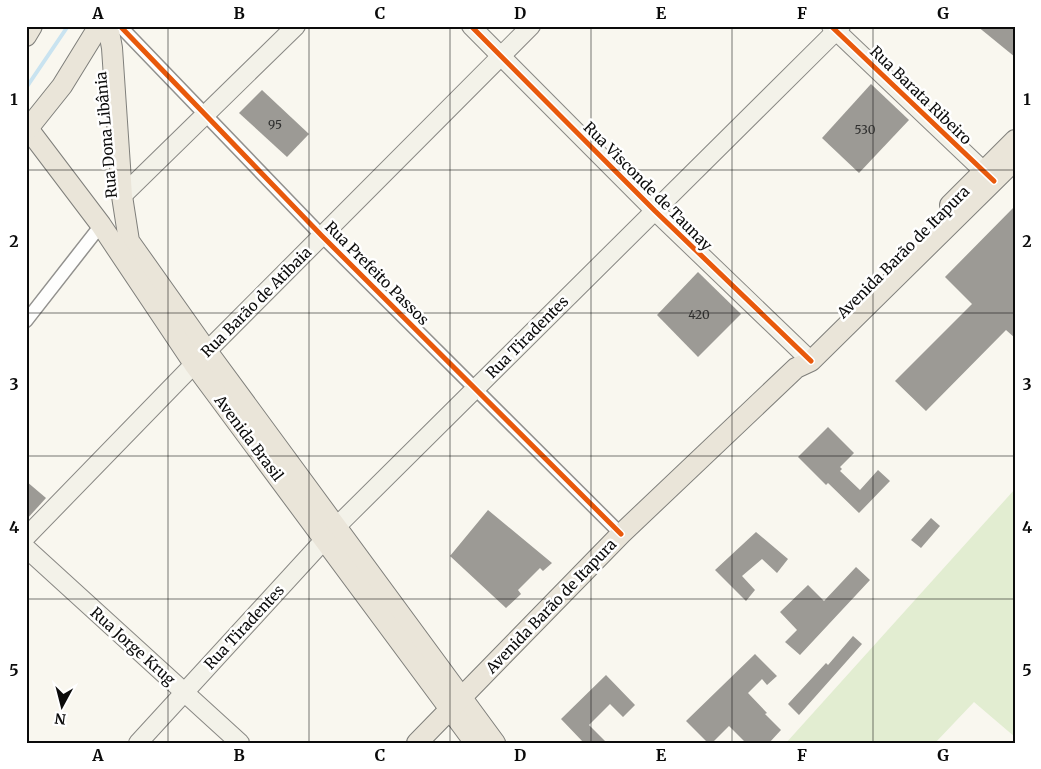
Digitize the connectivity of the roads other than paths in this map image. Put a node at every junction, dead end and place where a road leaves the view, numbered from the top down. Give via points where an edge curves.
1 (32, 26) edge
2 (120, 26) edge
3 (296, 26) edge
4 (471, 26) edge
5 (531, 26) edge
6 (100, 28) edge
7 (836, 28) edge
8 (26, 36) edge
9 (500, 57) junction
10 (204, 115) junction
11 (27, 129) edge
12 (1015, 140) edge
13 (1015, 160) edge
14 (989, 176) junction
15 (122, 196) junction
16 (655, 211) junction
17 (101, 225) junction
18 (322, 236) junction
19 (129, 241) junction
20 (26, 322) edge
21 (200, 357) junction
22 (804, 361) junction
23 (475, 389) junction
24 (330, 533) junction
25 (621, 534) junction
26 (26, 537) edge
27 (26, 548) edge
28 (184, 692) junction
29 (456, 704) junction
30 (138, 743) edge
31 (240, 743) edge
32 (417, 743) edge
33 (475, 743) edge
34 (495, 743) edge

1 - 8 main road
2 - 10 street, Rua Prefeito Passos
3 - 10 main road
4 - 9 main road, Rua Visconde de Taunay
5 - 9 main road, Rua Barão de Atibaia
6 - 11 main road via 62,86
6 - 15 main road, Rua Dona Libânia via 113,58
6 - 19 main road, Rua Dona Libânia via 113,208
7 - 14 main road, Rua Barata Ribeiro
7 - 16 main road, Rua Tiradentes
9 - 16 main road, Rua Visconde de Taunay
9 - 18 main road, Rua Barão de Atibaia
10 - 15 main road
10 - 18 street, Rua Prefeito Passos
11 - 17 main road, Avenida Brasil
12 - 14 main road, Avenida Barão de Itapura
13 - 14 main road, Avenida Barão de Itapura
14 - 22 main road, Avenida Barão de Itapura
15 - 19 main road, Avenida Brasil
16 - 22 main road, Rua Visconde de Taunay
16 - 23 main road, Rua Tiradentes
17 - 20 street
17 - 21 main road, Avenida Brasil
18 - 21 main road, Rua Barão de Atibaia
18 - 23 street, Rua Prefeito Passos
19 - 21 main road, Avenida Brasil
21 - 24 main road, Avenida Brasil
21 - 26 main road, Rua Barão de Atibaia
22 - 25 main road, Avenida Barão de Itapura
23 - 24 main road, Rua Tiradentes
23 - 25 street, Rua Prefeito Passos
24 - 28 main road, Rua Tiradentes
24 - 29 main road, Avenida Brasil
25 - 29 main road, Avenida Barão de Itapura
27 - 28 main road, Rua Jorge Krug
28 - 30 main road, Rua Tiradentes
28 - 31 main road, Rua Jorge Krug
29 - 32 main road, Avenida Barão de Itapura
29 - 33 main road, Avenida Brasil
29 - 34 main road, Avenida Brasil

